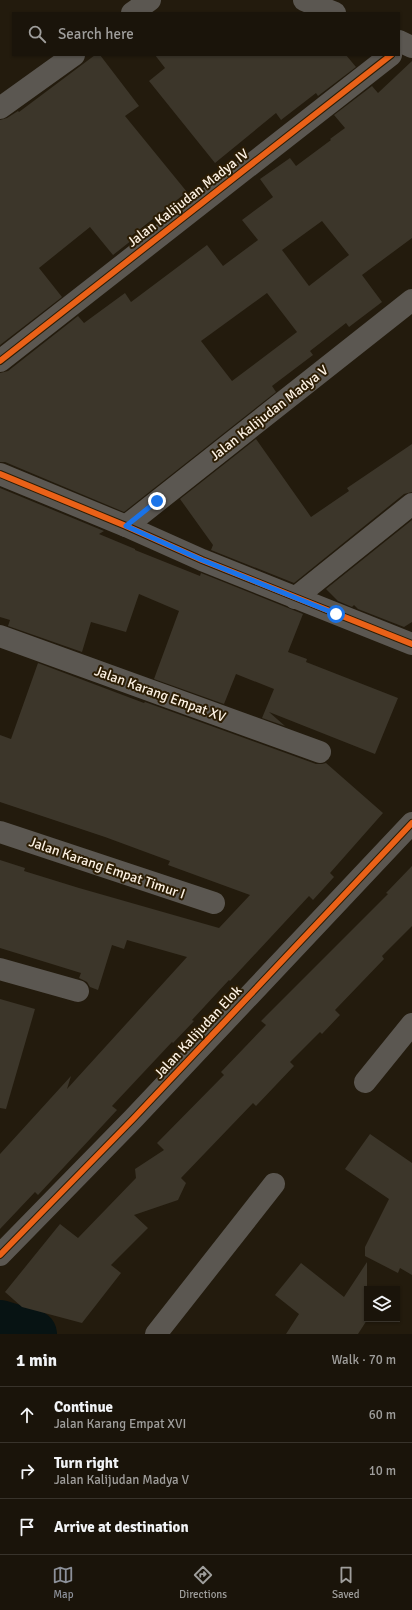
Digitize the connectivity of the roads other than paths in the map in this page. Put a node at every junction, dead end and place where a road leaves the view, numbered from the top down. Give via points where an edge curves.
1 (150, 0) edge
2 (304, 0) edge
3 (133, 12) edge
4 (333, 12) edge
5 (73, 56) edge
6 (389, 56) edge
7 (0, 108) edge
8 (412, 300) edge
9 (0, 360) edge
10 (0, 474) edge
11 (412, 504) edge
12 (126, 526) junction
13 (295, 598) junction
14 (0, 636) edge
15 (412, 644) edge
16 (320, 752) dead end
17 (412, 823) edge
18 (0, 832) edge
19 (214, 904) dead end
20 (0, 969) edge
21 (78, 991) dead end
22 (412, 1024) edge
23 (365, 1082) dead end
24 (274, 1184) dead end
25 (0, 1256) edge
26 (156, 1334) edge

1 - 3 street
2 - 4 street
5 - 7 street
6 - 9 street, Jalan Kalijudan Madya IV
8 - 12 street, Jalan Kalijudan Madya V
10 - 12 street
11 - 13 street
12 - 13 street
13 - 15 street
14 - 16 street, Jalan Karang Empat XV
17 - 25 street, Jalan Kalijudan Elok
18 - 19 street, Jalan Karang Empat Timur I
20 - 21 street
22 - 23 street
24 - 26 street

